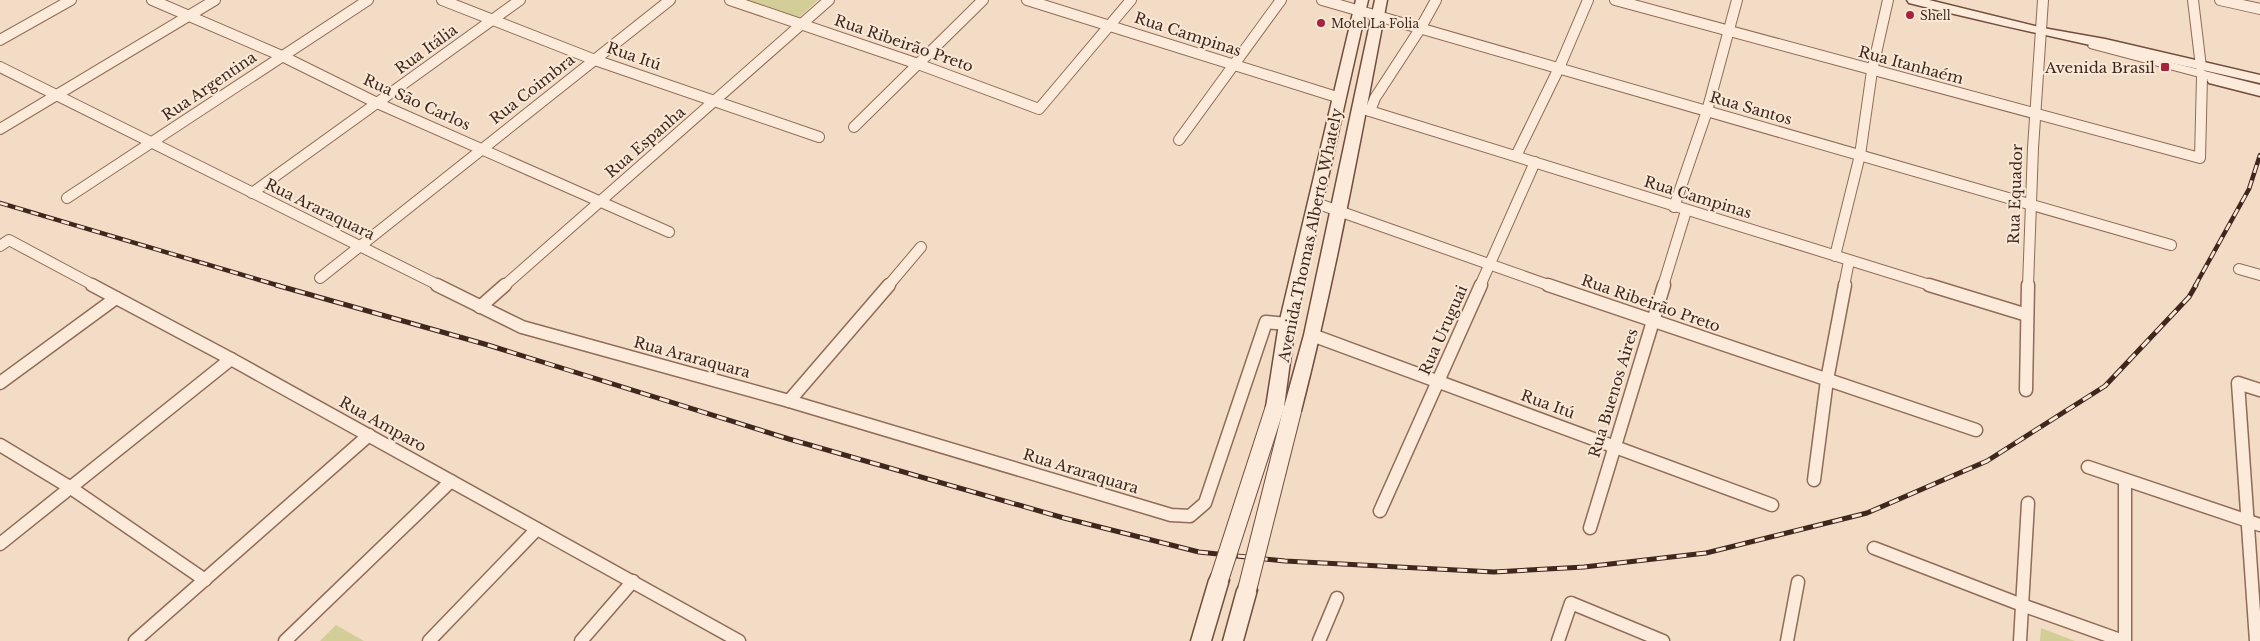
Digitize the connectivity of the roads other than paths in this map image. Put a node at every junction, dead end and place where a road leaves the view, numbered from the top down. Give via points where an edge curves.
1 (70, 0) edge
2 (152, 0) edge
3 (215, 0) edge
4 (368, 0) edge
5 (442, 0) edge
6 (520, 0) edge
7 (670, 0) edge
8 (730, 0) edge
9 (829, 0) edge
10 (983, 0) edge
11 (1028, 0) edge
12 (1131, 0) edge
13 (1280, 0) edge
14 (1322, 0) edge
15 (1381, 0) edge
16 (1436, 0) edge
17 (1588, 0) edge
18 (1615, 0) edge
19 (1737, 0) edge
20 (1888, 0) edge
21 (1913, 0) edge
22 (2043, 0) edge
23 (2193, 0) edge
24 (2220, 0) edge
25 (1361, 6) edge
26 (2260, 9) edge
27 (188, 16) junction
28 (1378, 16) junction
29 (494, 19) junction
30 (802, 24) junction
31 (1109, 26) junction
32 (1420, 28) junction
33 (1729, 30) junction
34 (2043, 32) junction
35 (0, 40) edge
36 (2094, 44) junction
37 (282, 56) junction
38 (595, 60) junction
39 (918, 64) junction
40 (1232, 65) junction
41 (0, 67) edge
42 (1559, 68) junction
43 (1872, 71) junction
44 (2202, 72) junction
45 (2218, 76) junction
46 (2260, 79) edge
47 (2260, 84) edge
48 (2260, 91) edge
49 (57, 95) junction
50 (1340, 98) junction
51 (716, 101) junction
52 (377, 103) junction
53 (1365, 110) junction
54 (1707, 111) junction
55 (2035, 113) junction
56 (854, 127) dead end
57 (0, 130) edge
58 (819, 137) dead end
59 (1179, 140) dead end
60 (151, 143) junction
61 (482, 150) junction
62 (1860, 155) junction
63 (1516, 156) junction
64 (1535, 162) junction
65 (252, 193) junction
66 (67, 198) dead end
67 (600, 202) junction
68 (1316, 203) junction
69 (2031, 206) junction
70 (1680, 209) junction
71 (1339, 210) junction
72 (669, 232) dead end
73 (4, 243) edge
74 (2171, 245) dead end
75 (360, 247) junction
76 (921, 247) dead end
77 (1835, 256) junction
78 (1849, 261) junction
79 (1489, 264) junction
80 (2239, 269) dead end
81 (2260, 275) edge
82 (320, 278) dead end
83 (116, 298) junction
84 (480, 307) junction
85 (2027, 315) junction
86 (1652, 321) junction
87 (1287, 324) junction
88 (1312, 335) junction
89 (231, 358) junction
90 (1827, 380) junction
91 (1438, 382) junction
92 (0, 383) edge
93 (2026, 390) dead end
94 (2260, 390) edge
95 (789, 401) junction
96 (1283, 409) junction
97 (1976, 430) dead end
98 (369, 435) junction
99 (0, 445) edge
100 (1614, 446) junction
101 (2088, 467) dead end
102 (451, 480) junction
103 (1814, 480) dead end
104 (2126, 480) junction
105 (70, 488) junction
106 (2028, 503) dead end
107 (1772, 505) dead end
108 (1380, 511) dead end
109 (2254, 523) edge
110 (1590, 528) dead end
111 (537, 529) junction
112 (0, 544) edge
113 (1874, 548) dead end
114 (205, 580) junction
115 (633, 581) junction
116 (1798, 582) dead end
117 (1337, 598) dead end
118 (2022, 605) junction
119 (736, 640) edge
120 (136, 641) edge
121 (285, 641) edge
122 (429, 641) edge
123 (581, 641) edge
124 (1201, 641) edge
125 (1233, 641) edge
126 (1319, 641) edge
127 (1558, 641) edge
128 (1663, 641) edge
129 (1787, 641) edge
130 (2020, 641) edge
131 (2124, 641) edge
132 (2256, 641) edge

1 - 35 street
2 - 27 street, Rua São Carlos
3 - 27 street
4 - 37 street, Rua Argentina
5 - 29 street, Rua Itú
6 - 29 street, Rua Itália
7 - 38 street, Rua Coimbra
8 - 30 street, Rua Ribeirão Preto
9 - 30 street, Rua Espanha
10 - 39 street
11 - 31 street, Rua Campinas
12 - 31 street
13 - 40 street
14 - 25 street, Rua Santos
15 - 28 main road, Avenida Thomas Alberto Whately
16 - 32 street
17 - 42 street
18 - 33 street, Rua Itanhaém
19 - 33 street, Rua Buenos Aires
20 - 43 street
21 - 34 main road
22 - 34 street, Rua Equador
23 - 44 street
24 - 26 street
25 - 28 street, Rua Santos
25 - 50 main road, Avenida Thomas Alberto Whately
27 - 37 street, Rua São Carlos
27 - 49 street
28 - 32 street, Rua Santos
28 - 53 main road, Avenida Thomas Alberto Whately
29 - 38 street, Rua Itú
29 - 52 street, Rua Itália
30 - 39 street, Rua Ribeirão Preto
30 - 51 street, Rua Espanha
31 - 39 street, Rua Ribeirão Preto via 1039,109
31 - 40 street, Rua Campinas
32 - 42 street, Rua Santos
32 - 53 street
33 - 43 street, Rua Itanhaém
33 - 54 street, Rua Buenos Aires
34 - 36 main road
34 - 55 street, Rua Equador
36 - 44 main road via 2104,52
36 - 45 street
37 - 52 street, Rua São Carlos
37 - 60 street, Rua Argentina
38 - 51 street, Rua Itú
38 - 61 street, Rua Coimbra
39 - 56 street
40 - 50 street, Rua Campinas
40 - 59 street
41 - 49 street, Rua Araraquara
42 - 54 street, Rua Santos
42 - 63 street
43 - 55 street, Rua Itanhaém
43 - 62 street
44 - 46 main road
44 - 48 main road
44 - 55 street, Rua Itanhaém via 2200,158
45 - 47 street
45 - 48 street
49 - 57 street
49 - 60 street, Rua Araraquara
50 - 68 main road, Avenida Thomas Alberto Whately
51 - 58 street, Rua Itú
51 - 67 street, Rua Espanha
52 - 61 street, Rua São Carlos
52 - 65 street, Rua Itália
53 - 63 street, Rua Campinas
53 - 71 main road, Avenida Thomas Alberto Whately
54 - 62 street, Rua Santos
54 - 70 street, Rua Buenos Aires
55 - 69 street, Rua Equador
60 - 65 street, Rua Araraquara
60 - 66 street, Rua Argentina
61 - 67 street, Rua São Carlos
61 - 75 street, Rua Coimbra
62 - 69 street, Rua Santos
62 - 77 street
63 - 64 street, Rua Campinas
64 - 70 street, Rua Campinas
64 - 79 street, Rua Uruguai
65 - 75 street, Rua Araraquara
67 - 72 street, Rua São Carlos
67 - 84 street, Rua Espanha
68 - 71 street, Rua Ribeirão Preto
68 - 87 main road, Avenida Thomas Alberto Whately
69 - 74 street, Rua Santos
69 - 85 street, Rua Equador
70 - 77 street, Rua Campinas
70 - 86 street, Rua Buenos Aires
71 - 79 street, Rua Ribeirão Preto
71 - 88 main road, Avenida Thomas Alberto Whately
73 - 83 street, Rua Amparo
75 - 82 street, Rua Coimbra
75 - 84 street, Rua Araraquara
76 - 95 street
77 - 78 street, Rua Campinas
78 - 85 street, Rua Campinas
78 - 90 street
79 - 86 street, Rua Ribeirão Preto
79 - 91 street, Rua Uruguai
80 - 81 street
83 - 89 street, Rua Amparo
83 - 92 street
84 - 95 street, Rua Araraquara via 522,327
85 - 93 street, Rua Equador
86 - 90 street, Rua Ribeirão Preto
86 - 100 street, Rua Buenos Aires
87 - 95 street, Rua Araraquara via 1266,322 1206,503 1190,516 1171,515
87 - 96 main road, Avenida Thomas Alberto Whately
88 - 91 street, Rua Itú
88 - 96 main road, Avenida Thomas Alberto Whately
89 - 98 street, Rua Amparo
89 - 105 street
90 - 97 street, Rua Ribeirão Preto
90 - 103 street
91 - 100 street, Rua Itú
91 - 108 street, Rua Uruguai
94 - 109 street via 2238,383
96 - 124 main road, Avenida Thomas Alberto Whately, bridge via 1219,580
96 - 125 main road, Avenida Thomas Alberto Whately, bridge via 1247,590
98 - 102 street, Rua Amparo
98 - 114 street
99 - 105 street
100 - 107 street, Rua Itú
100 - 110 street, Rua Buenos Aires
101 - 104 street
102 - 111 street, Rua Amparo
102 - 121 street
104 - 109 street
104 - 131 street
105 - 112 street
105 - 114 street
106 - 118 street
109 - 132 street
111 - 115 street, Rua Amparo
111 - 122 street
113 - 118 street
114 - 120 street
115 - 119 street, Rua Amparo
115 - 123 street
116 - 129 street
117 - 126 street
118 - 130 street
118 - 131 street
127 - 128 street via 1570,603

